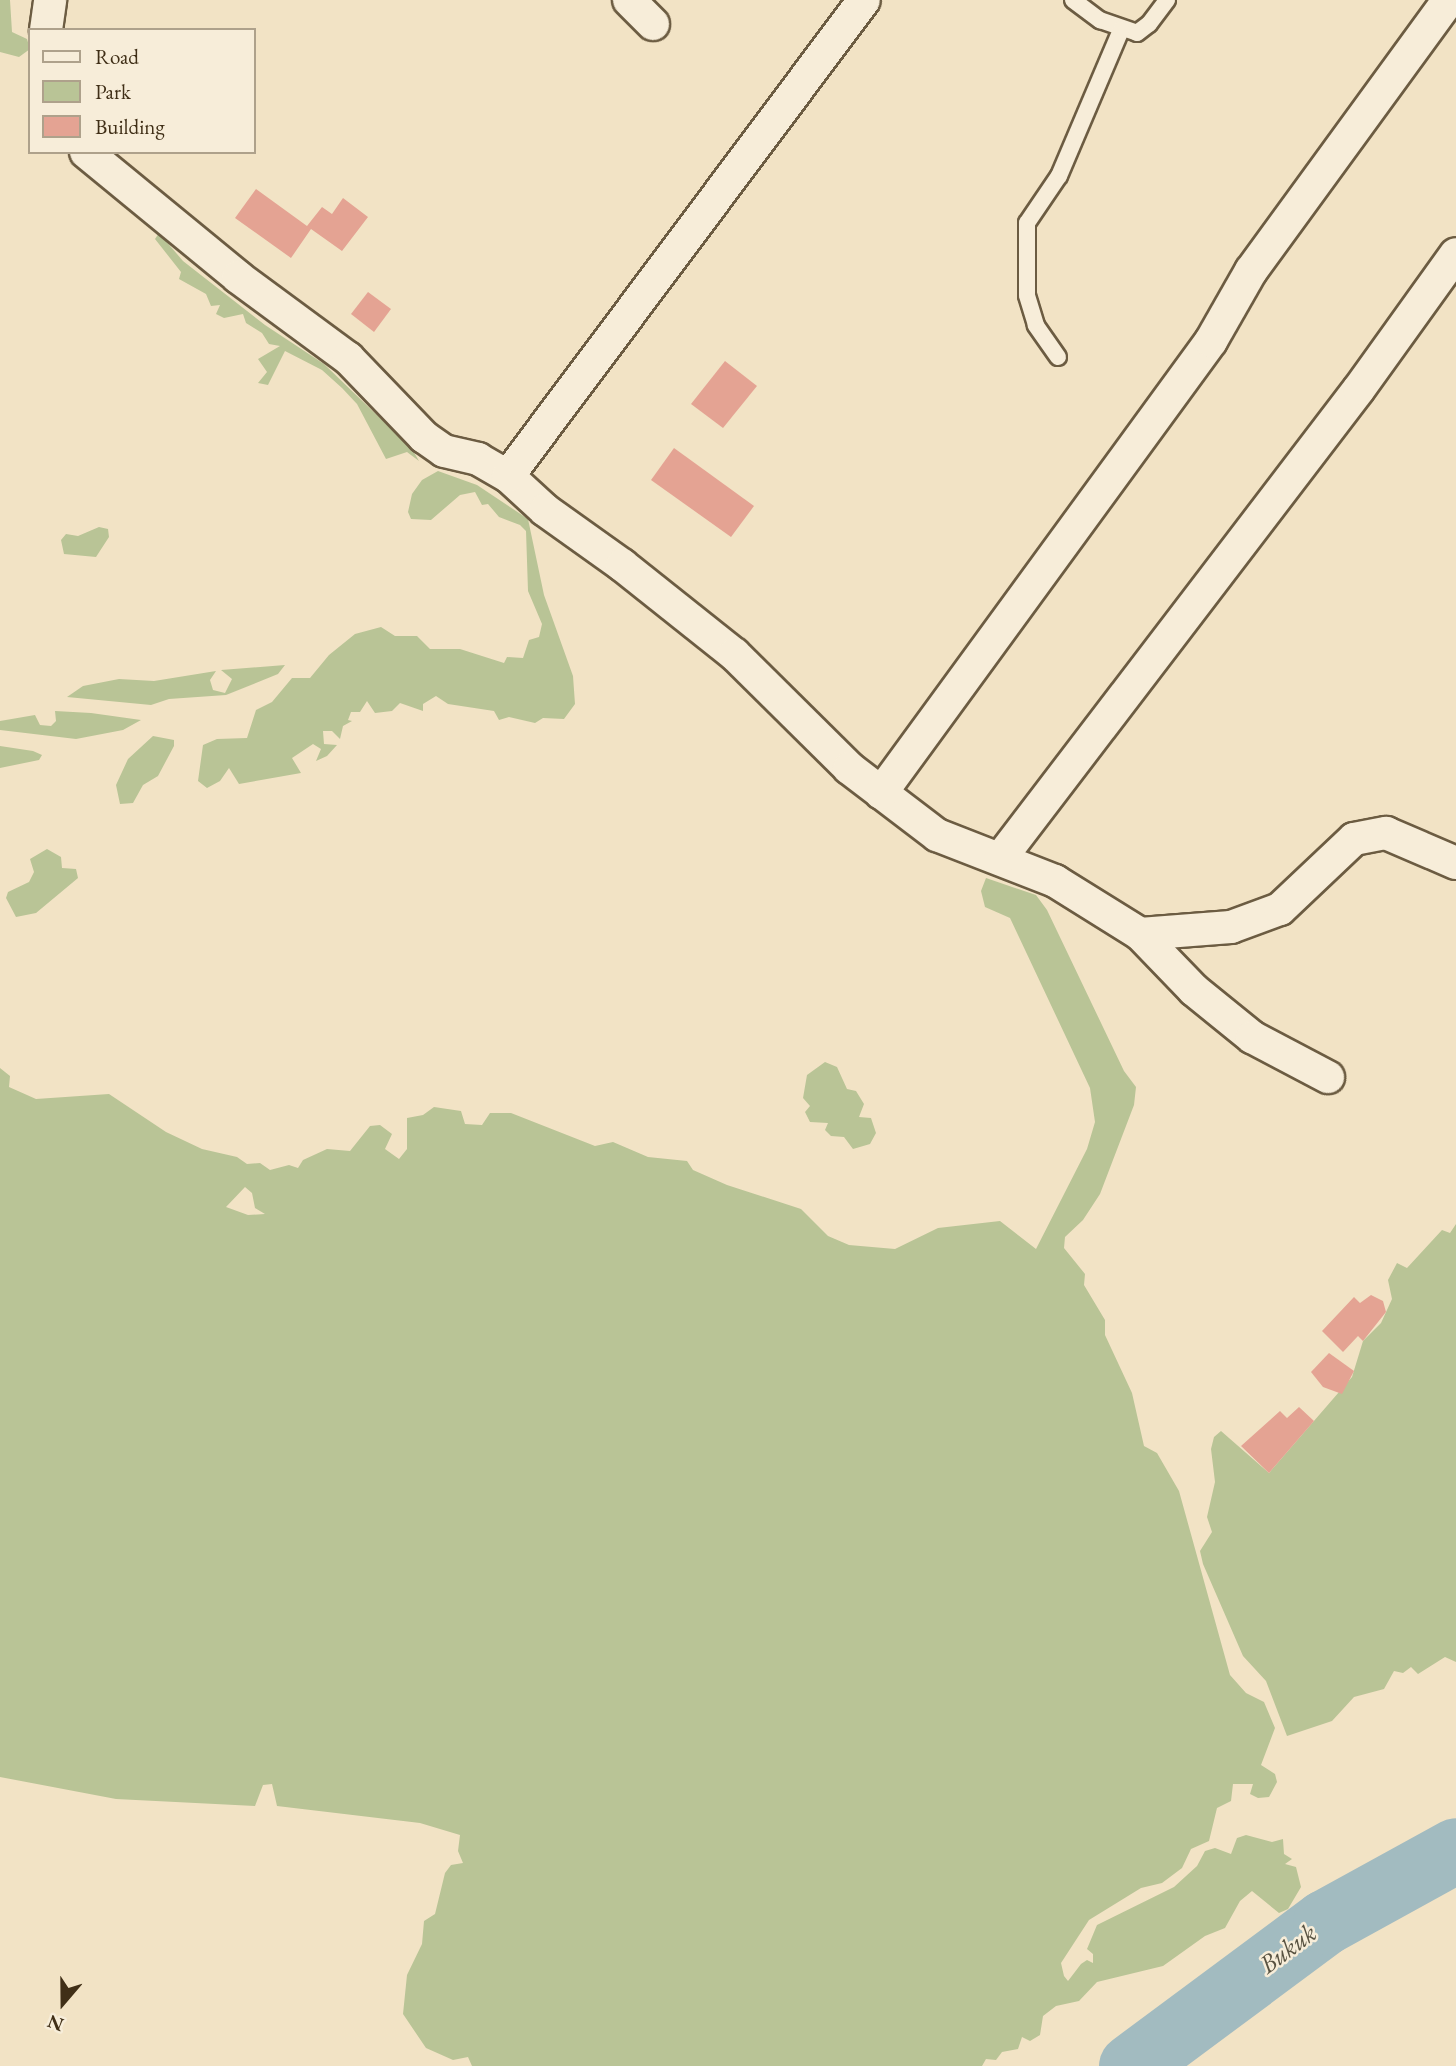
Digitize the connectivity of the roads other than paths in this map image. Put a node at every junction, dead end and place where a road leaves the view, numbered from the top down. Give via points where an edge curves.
1 (50, 0) edge
2 (628, 0) edge
3 (864, 0) edge
4 (1073, 0) edge
5 (1167, 0) edge
6 (1445, 7) edge
7 (653, 24) dead end
8 (46, 28) edge
9 (1121, 30) junction
10 (88, 154) edge
11 (1456, 254) edge
12 (1058, 357) dead end
13 (508, 476) junction
14 (881, 793) junction
15 (1000, 859) junction
16 (1456, 863) edge
17 (1140, 934) junction
18 (1328, 1077) dead end

1 - 8 street
2 - 7 street
3 - 13 street
4 - 9 lane
5 - 9 lane via 1150,24 1137,33
6 - 14 street via 1251,271 1211,341
9 - 12 lane via 1059,176 1027,223 1027,295 1036,326
10 - 13 street via 238,277 348,358 424,437 444,451 478,459
11 - 15 street via 1351,400
13 - 14 street via 545,510 734,654
14 - 15 street via 937,835
15 - 17 street via 1055,881
16 - 17 street via 1386,833 1354,839 1279,909 1231,927
17 - 18 street via 1194,990 1252,1037

